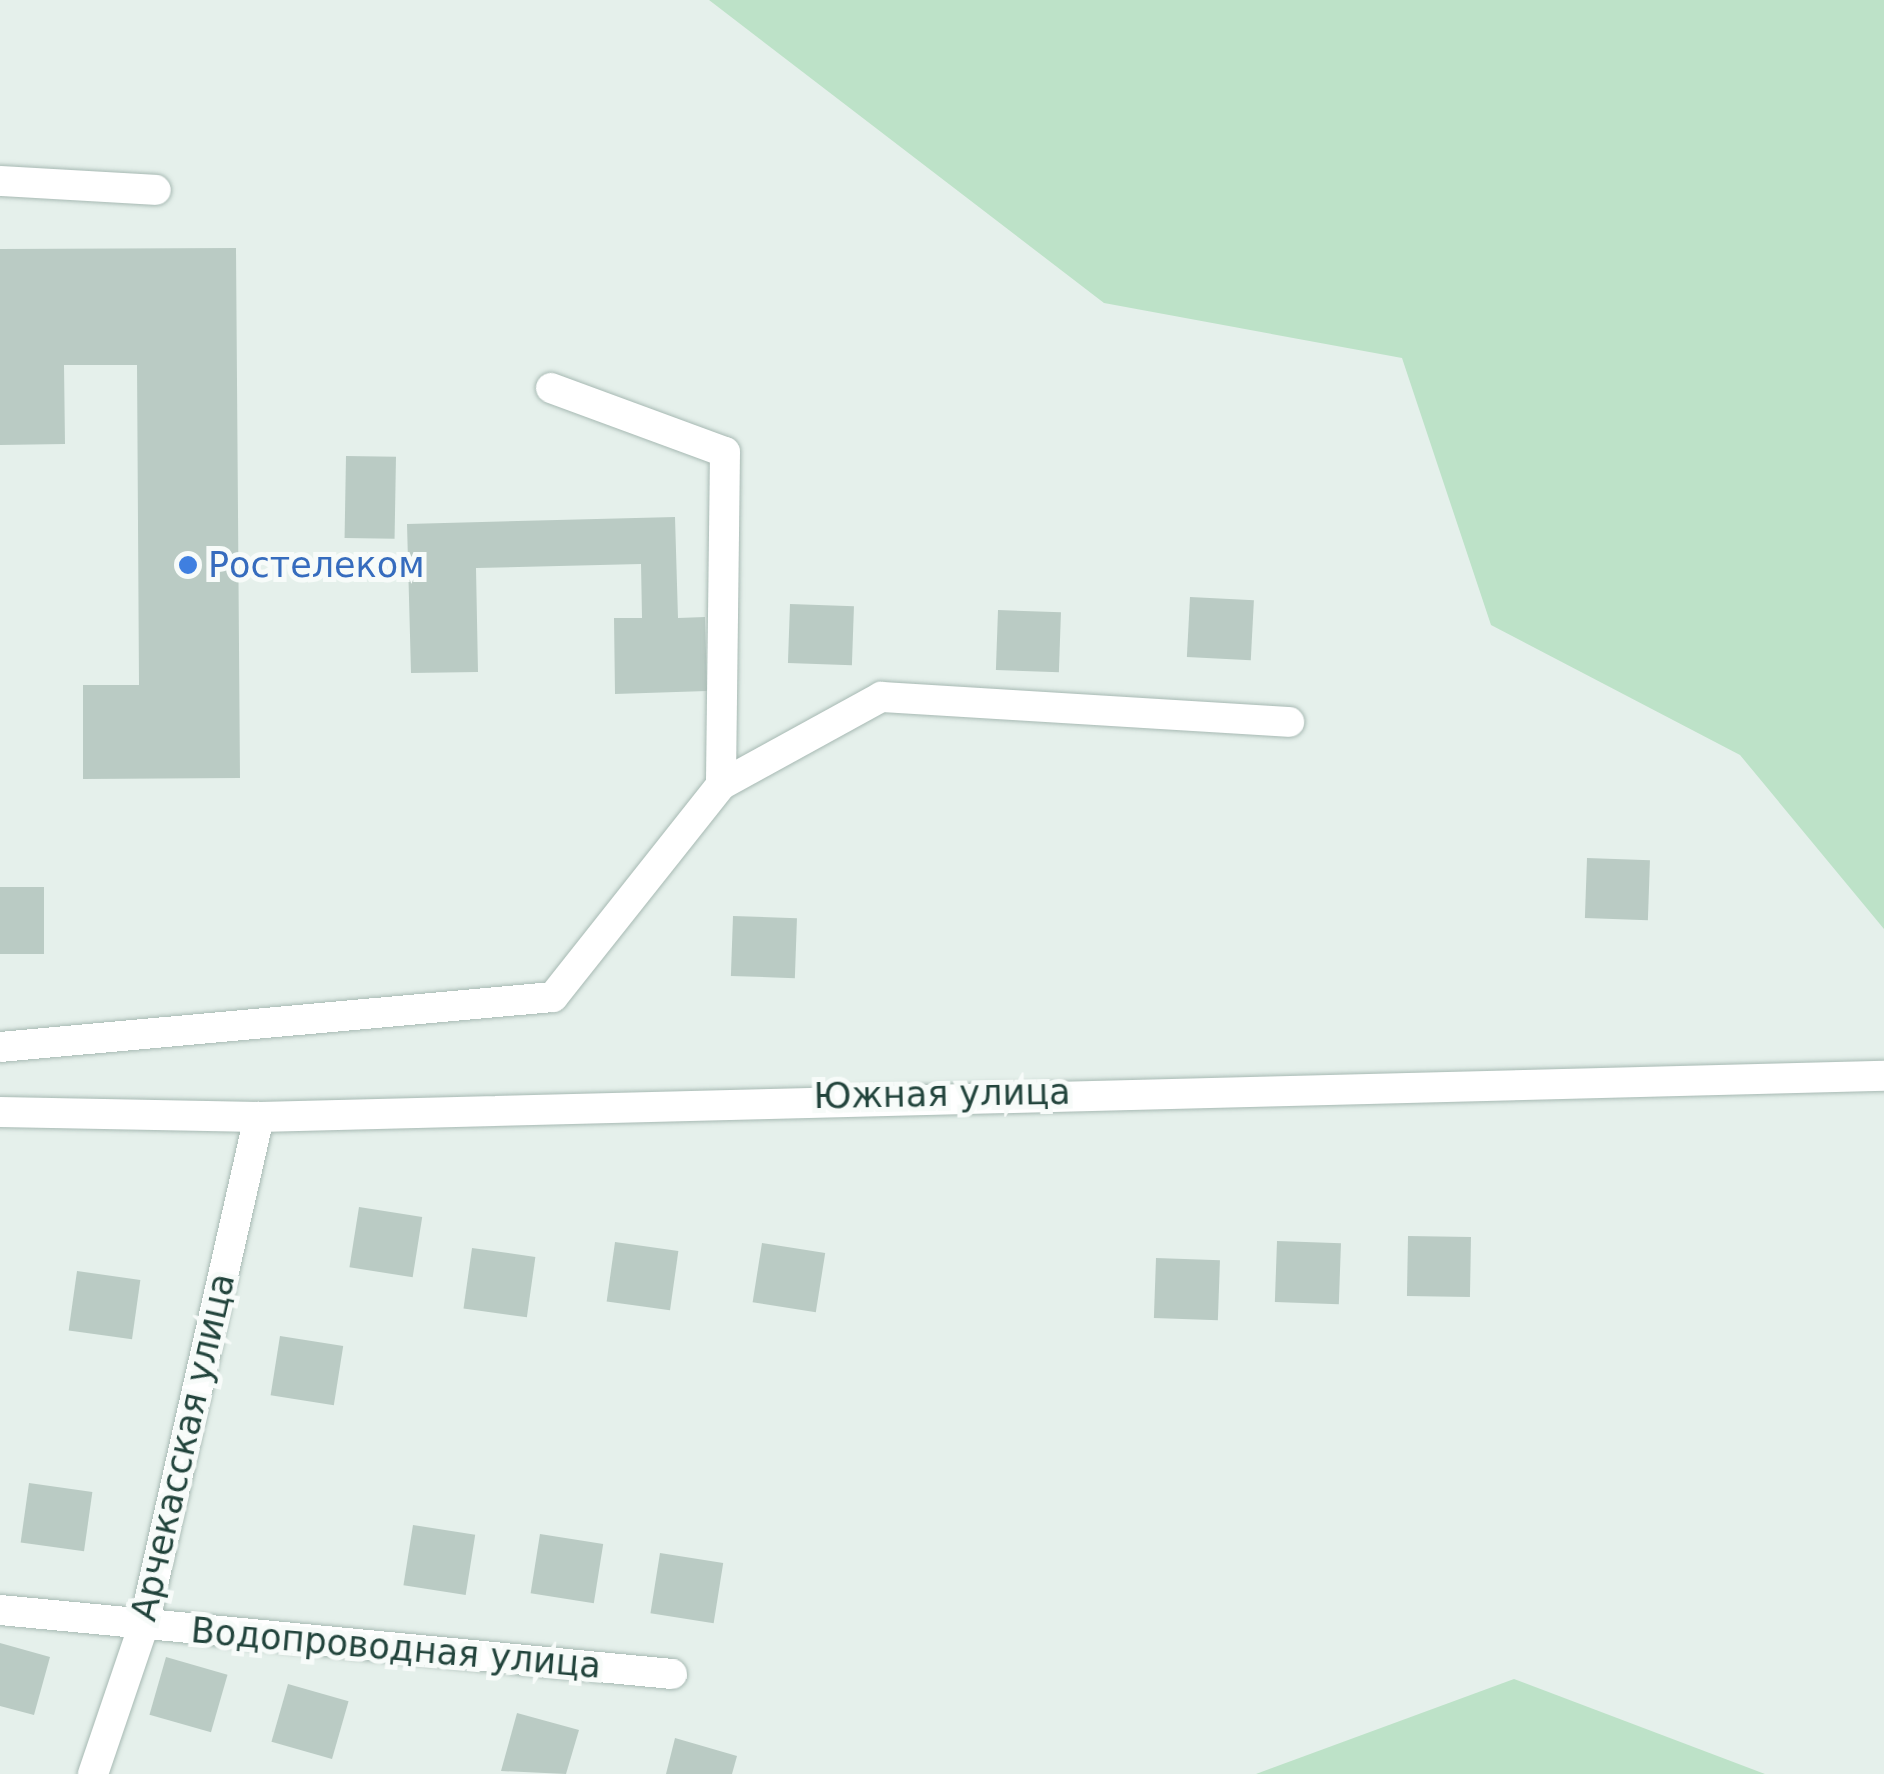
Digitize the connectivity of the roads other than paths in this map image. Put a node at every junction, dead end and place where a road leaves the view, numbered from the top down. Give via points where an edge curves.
1 (0, 181) edge
2 (156, 190) dead end
3 (551, 388) dead end
4 (1289, 722) dead end
5 (721, 785) junction
6 (0, 1048) edge
7 (1884, 1076) edge
8 (0, 1112) edge
9 (258, 1117) junction
10 (0, 1610) edge
11 (144, 1624) junction
12 (672, 1674) dead end
13 (93, 1774) edge

1 - 2 street
3 - 5 street via 725,452
4 - 5 street via 880,697
5 - 6 street via 553,997
7 - 9 street, Южная улица
8 - 9 street, Южная улица
9 - 11 street, Арчекасская улица
10 - 11 street, Водопроводная улица
11 - 12 street, Водопроводная улица
11 - 13 street, Арчекасская улица

